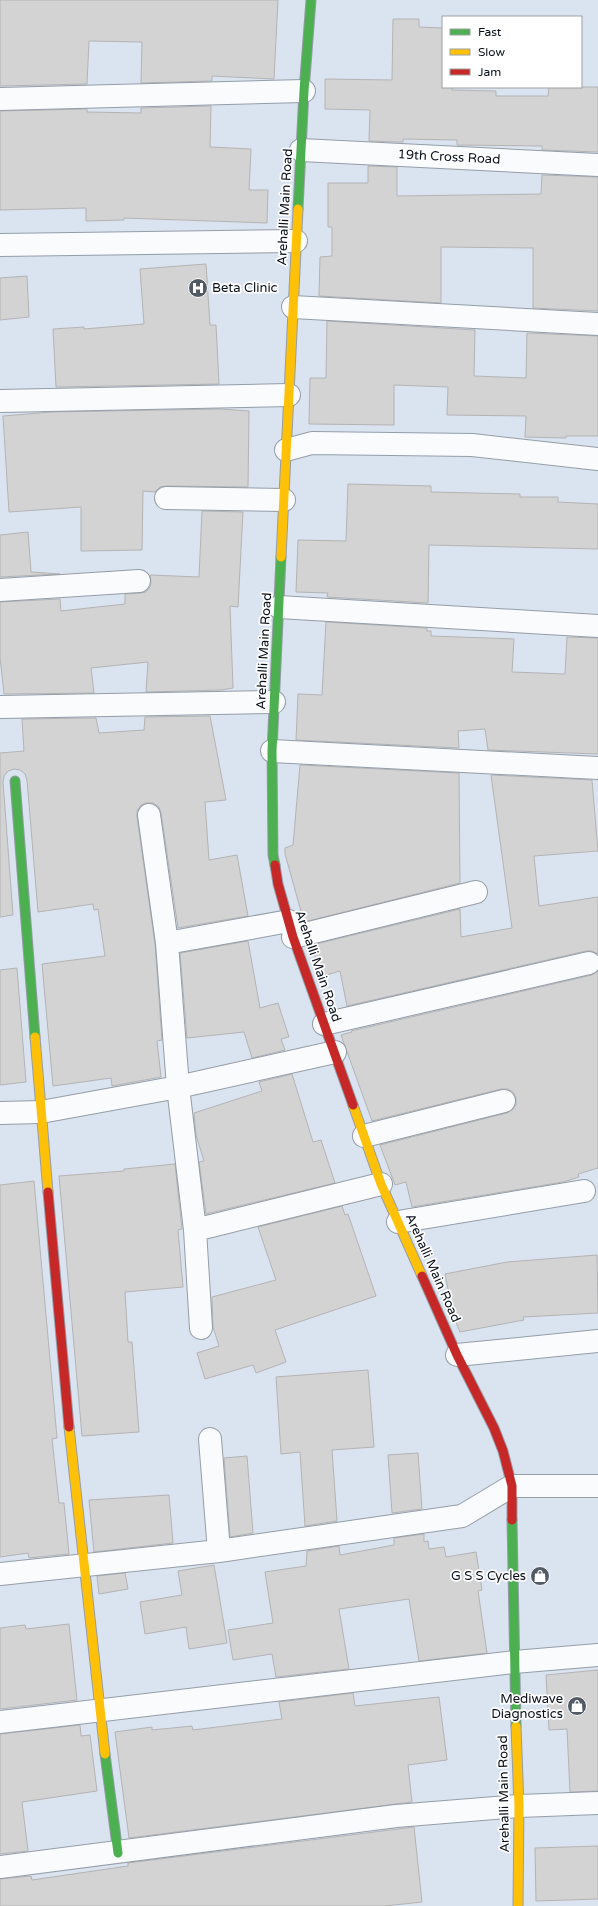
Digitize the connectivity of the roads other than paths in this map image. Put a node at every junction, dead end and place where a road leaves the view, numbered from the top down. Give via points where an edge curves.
1 (311, 0) edge
2 (304, 91) junction
3 (0, 99) edge
4 (301, 150) junction
5 (598, 165) edge
6 (296, 241) junction
7 (0, 245) edge
8 (293, 307) junction
9 (598, 324) edge
10 (289, 394) junction
11 (0, 401) edge
12 (286, 450) junction
13 (598, 458) edge
14 (166, 498) dead end
15 (284, 500) junction
16 (139, 581) dead end
17 (0, 590) edge
18 (279, 607) junction
19 (598, 626) edge
20 (274, 702) junction
21 (0, 707) edge
22 (272, 751) junction
23 (598, 768) edge
24 (14, 781) dead end
25 (149, 815) dead end
26 (476, 892) dead end
27 (291, 929) junction
28 (167, 943) junction
29 (589, 964) dead end
30 (324, 1024) junction
31 (334, 1052) junction
32 (178, 1087) junction
33 (504, 1101) dead end
34 (41, 1112) junction
35 (0, 1113) edge
36 (364, 1136) junction
37 (382, 1184) junction
38 (584, 1191) dead end
39 (398, 1222) junction
40 (195, 1230) junction
41 (200, 1328) dead end
42 (598, 1341) edge
43 (457, 1355) junction
44 (210, 1439) dead end
45 (512, 1486) junction
46 (598, 1486) edge
47 (219, 1551) junction
48 (82, 1565) junction
49 (0, 1574) edge
50 (598, 1655) edge
51 (514, 1662) junction
52 (100, 1711) junction
53 (0, 1722) edge
54 (598, 1803) edge
55 (519, 1806) junction
56 (118, 1852) junction
57 (0, 1867) edge
58 (518, 1906) edge

1 - 2 street, Arehalli Main Road
2 - 3 street
2 - 4 street, Arehalli Main Road
4 - 5 street, 19th Cross Road
4 - 6 street, Arehalli Main Road
6 - 7 street
6 - 8 street, Arehalli Main Road
8 - 9 street
8 - 10 street, Arehalli Main Road
10 - 11 street
10 - 12 street, Arehalli Main Road
12 - 13 street via 312,443 472,445
12 - 15 street, Arehalli Main Road
14 - 15 street
15 - 18 street, Arehalli Main Road
16 - 17 street
18 - 19 street
18 - 20 street, Arehalli Main Road
20 - 21 street
20 - 22 street, Arehalli Main Road
22 - 23 street
22 - 27 street, Arehalli Main Road via 273,855
24 - 34 street
25 - 28 street
26 - 27 street
27 - 28 street
27 - 30 street, Arehalli Main Road
28 - 32 street
29 - 30 street
30 - 31 street, Arehalli Main Road
31 - 32 street
31 - 36 street, Arehalli Main Road
32 - 34 street
32 - 40 street
33 - 36 street
34 - 35 street
34 - 48 street
36 - 37 street, Arehalli Main Road
37 - 39 street, Arehalli Main Road
37 - 40 street
38 - 39 street
39 - 43 street, Arehalli Main Road
40 - 41 street
42 - 43 street
43 - 45 street, Arehalli Main Road via 494,1428
44 - 47 street
45 - 46 street
45 - 47 street via 462,1516
45 - 51 street, Arehalli Main Road
47 - 48 street
48 - 49 street
48 - 52 street
50 - 51 street
51 - 52 street
51 - 55 street, Arehalli Main Road
52 - 53 street
52 - 56 street
54 - 55 street
55 - 56 street via 396,1816
55 - 58 street, Arehalli Main Road
56 - 57 street

